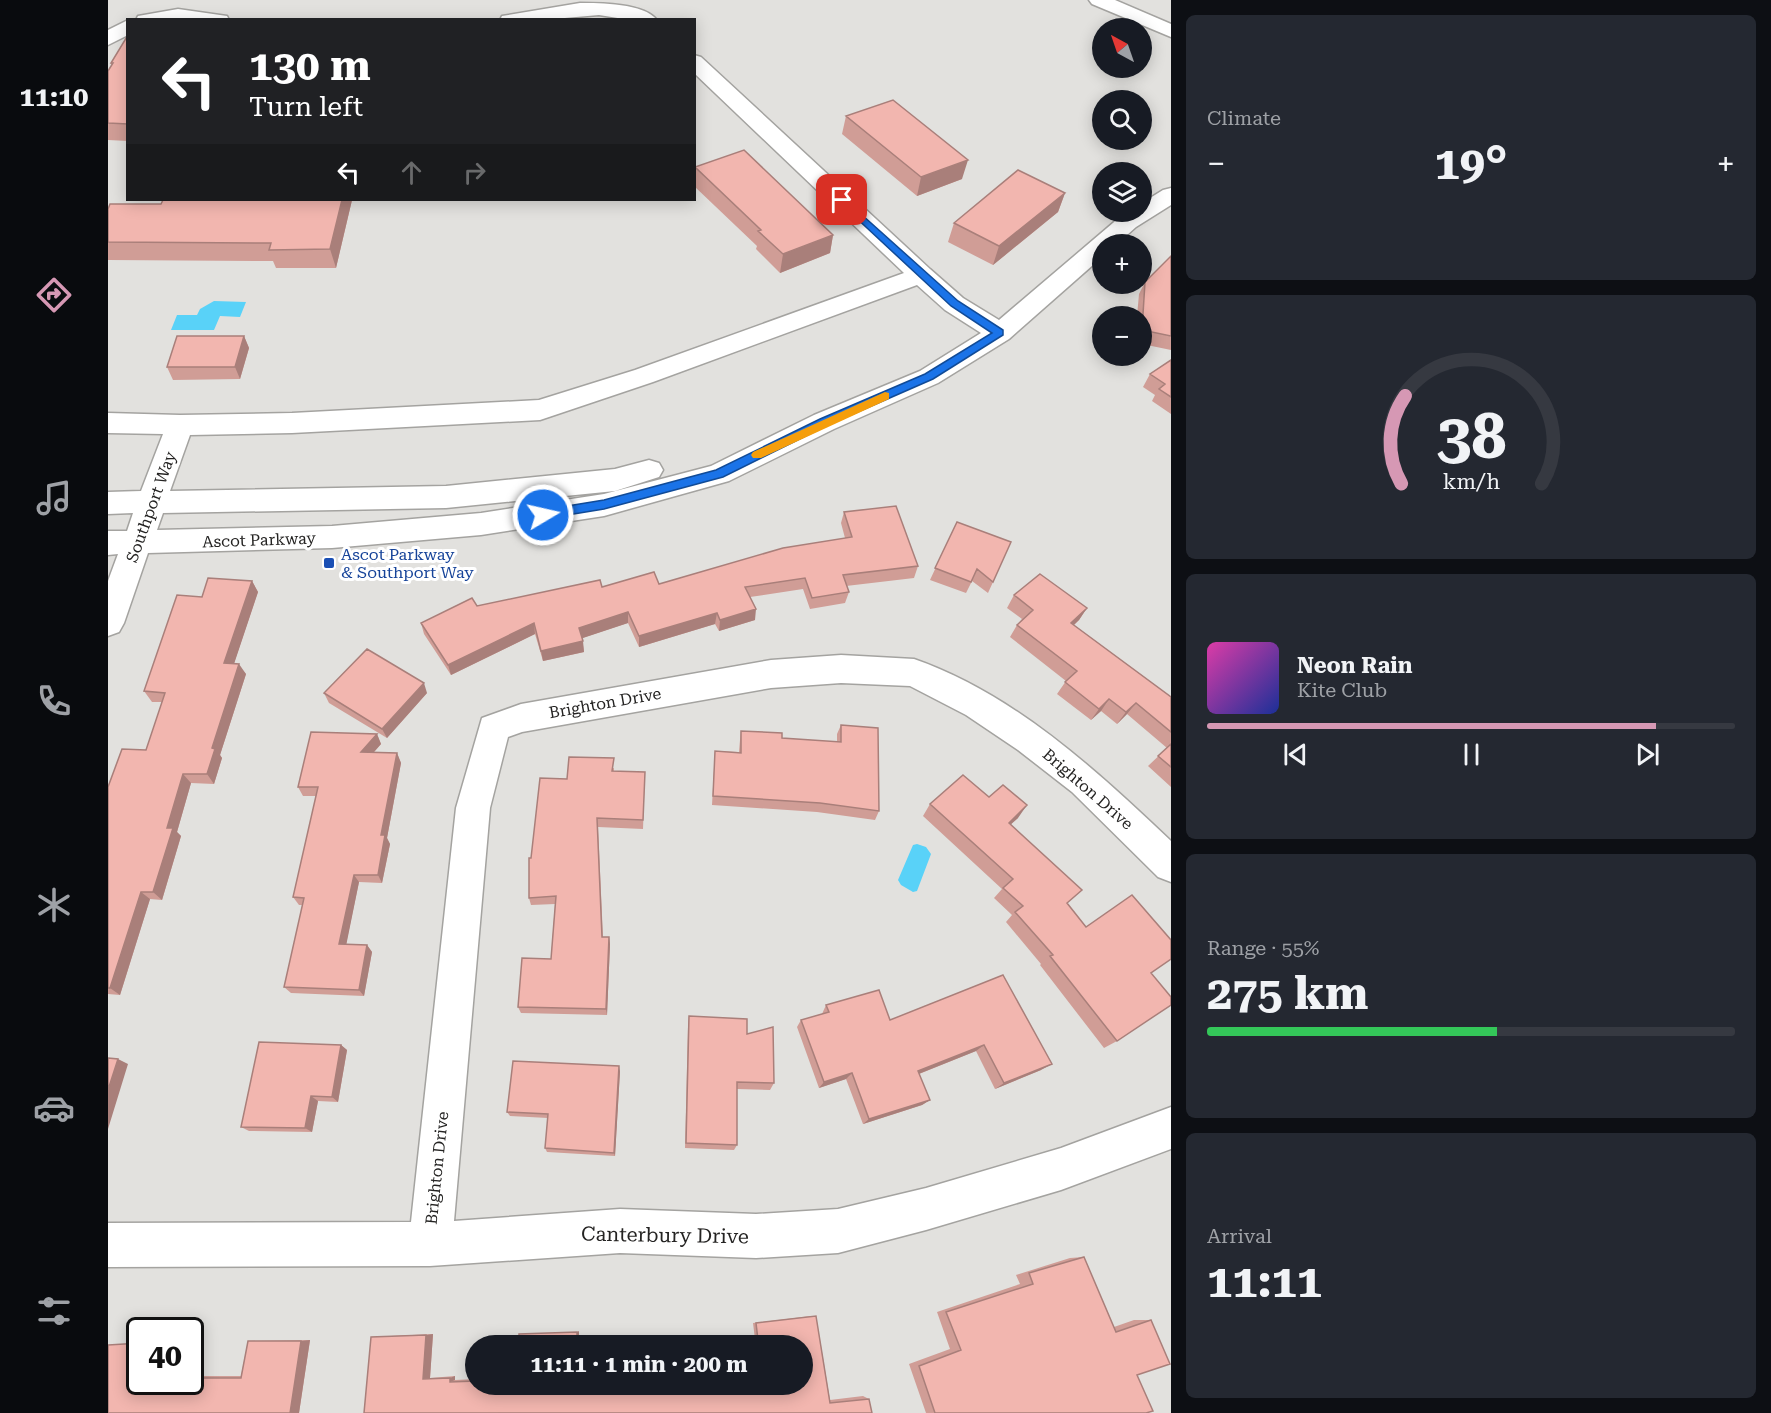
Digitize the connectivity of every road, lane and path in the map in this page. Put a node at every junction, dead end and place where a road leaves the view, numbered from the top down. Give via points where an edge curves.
1 (1099, 0) edge
2 (158, 18) edge
3 (203, 18) edge
4 (518, 18) edge
5 (646, 18) edge
6 (126, 27) edge
7 (1171, 32) edge
8 (108, 39) edge
9 (696, 63) edge
10 (1171, 195) edge
11 (1115, 234) edge
12 (1092, 254) edge
13 (921, 275) junction
14 (1000, 333) junction
15 (824, 422) junction
16 (108, 423) edge
17 (180, 425) junction
18 (108, 503) edge
19 (152, 504) junction
20 (108, 543) edge
21 (138, 544) junction
22 (108, 623) edge
23 (1171, 865) edge
24 (1171, 1128) edge
25 (430, 1244) junction
26 (108, 1245) edge

1 - 7 street
2 - 3 street
4 - 5 street via 600,3 617,5
6 - 8 street
9 - 13 street
10 - 11 street, Ascot Parkway
12 - 14 street, Ascot Parkway
13 - 14 street via 954,304
13 - 17 street via 540,410
14 - 15 street, Ascot Parkway via 929,377
15 - 19 street, Ascot Parkway via 615,480 446,497
15 - 21 street, Ascot Parkway via 719,474 604,505 394,534
16 - 17 street
17 - 19 street, Southport Way
18 - 19 street, Ascot Parkway
19 - 21 street, Southport Way
20 - 21 street, Ascot Parkway
21 - 22 street, Southport Way
23 - 25 street, Brighton Drive via 1084,782 1030,740 978,705 914,673 841,669 771,674 521,718 494,728 473,808
24 - 25 street, Canterbury Drive via 1061,1169 838,1231 756,1236 620,1231
25 - 26 street, Canterbury Drive

